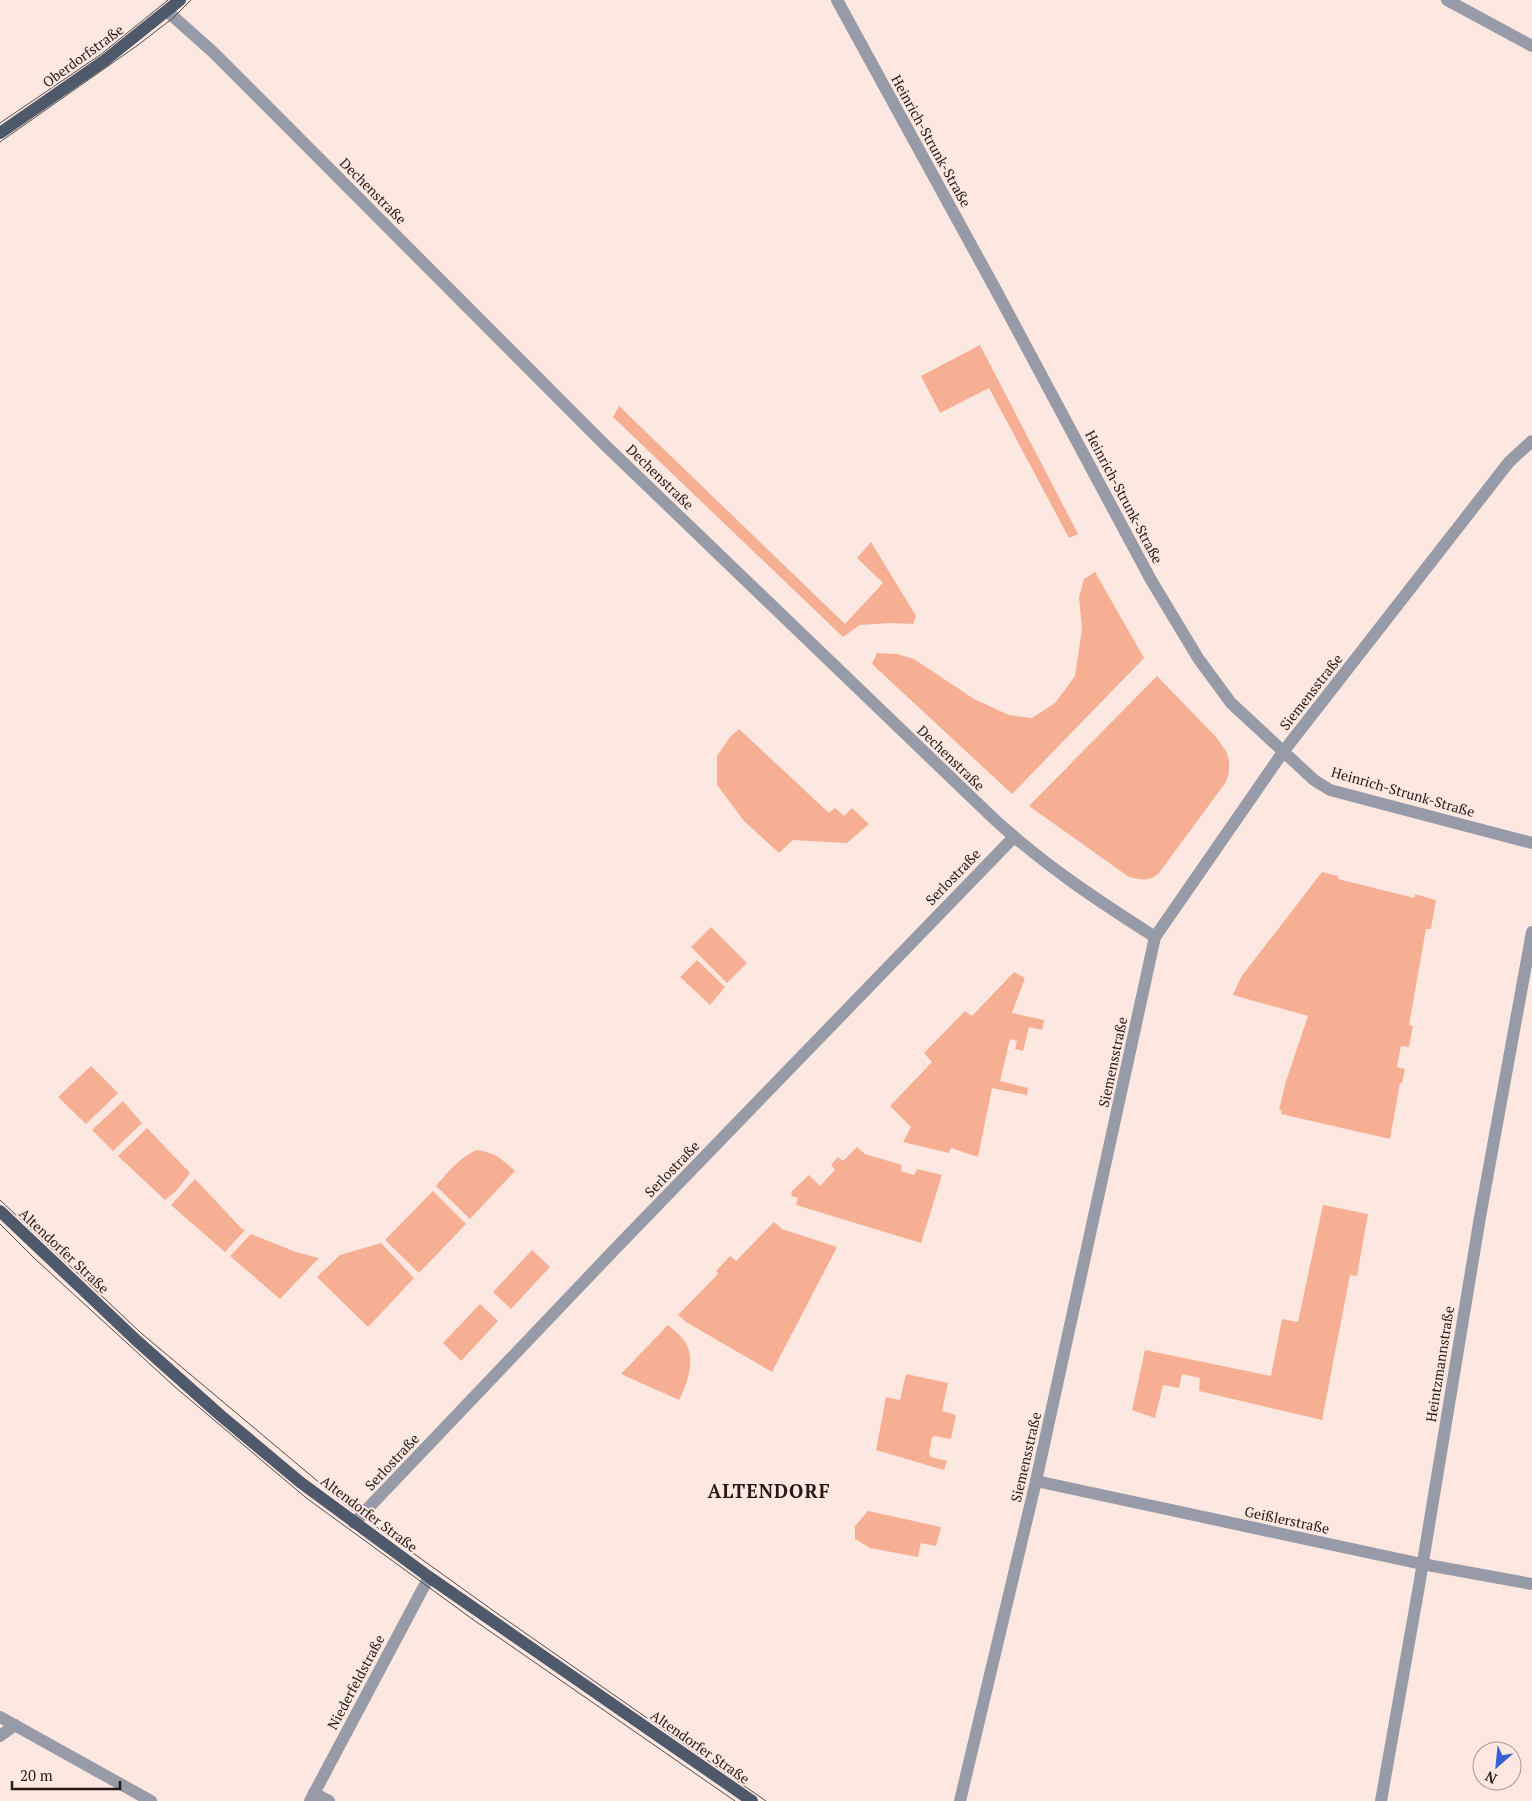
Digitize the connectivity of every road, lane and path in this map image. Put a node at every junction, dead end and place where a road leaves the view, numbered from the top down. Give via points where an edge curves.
1 (180, 0) edge
2 (837, 0) edge
3 (1447, 0) edge
4 (167, 11) junction
5 (1532, 46) edge
6 (0, 132) edge
7 (1532, 441) edge
8 (1283, 752) junction
9 (1014, 837) junction
10 (1532, 843) edge
11 (1532, 932) edge
12 (1155, 936) junction
13 (0, 1211) edge
14 (1036, 1481) junction
15 (354, 1523) junction
16 (1422, 1564) junction
17 (428, 1577) junction
18 (1532, 1584) edge
19 (0, 1717) edge
20 (15, 1724) junction
21 (0, 1736) edge
22 (312, 1797) edge
23 (151, 1801) edge
24 (329, 1801) edge
25 (752, 1801) edge
26 (960, 1801) edge
27 (1381, 1801) edge

1 - 4 main road, Oberdorfstraße
2 - 8 street, Heinrich-Strunk-Straße via 1151,580 1198,658 1231,703
3 - 5 street
4 - 6 main road, Oberdorfstraße via 104,61
4 - 9 street, Dechenstraße via 214,53 604,444
7 - 8 street, Siemensstraße via 1510,462
8 - 10 street, Heinrich-Strunk-Straße via 1330,790
8 - 12 street, Siemensstraße
9 - 12 street, Dechenstraße via 1078,887
9 - 15 street, Serlostraße
11 - 16 street, Heintzmannstraße
12 - 14 street, Siemensstraße
13 - 15 main road, Altendorfer Straße via 220,1415
14 - 16 street, Geißlerstraße
14 - 26 street, Siemensstraße
15 - 17 main road, Altendorfer Straße
16 - 18 street, Geißlerstraße
16 - 27 street, Heintzmannstraße
17 - 22 street, Niederfeldstraße
17 - 25 main road, Altendorfer Straße
19 - 20 street
20 - 21 street
20 - 23 street
22 - 24 street

